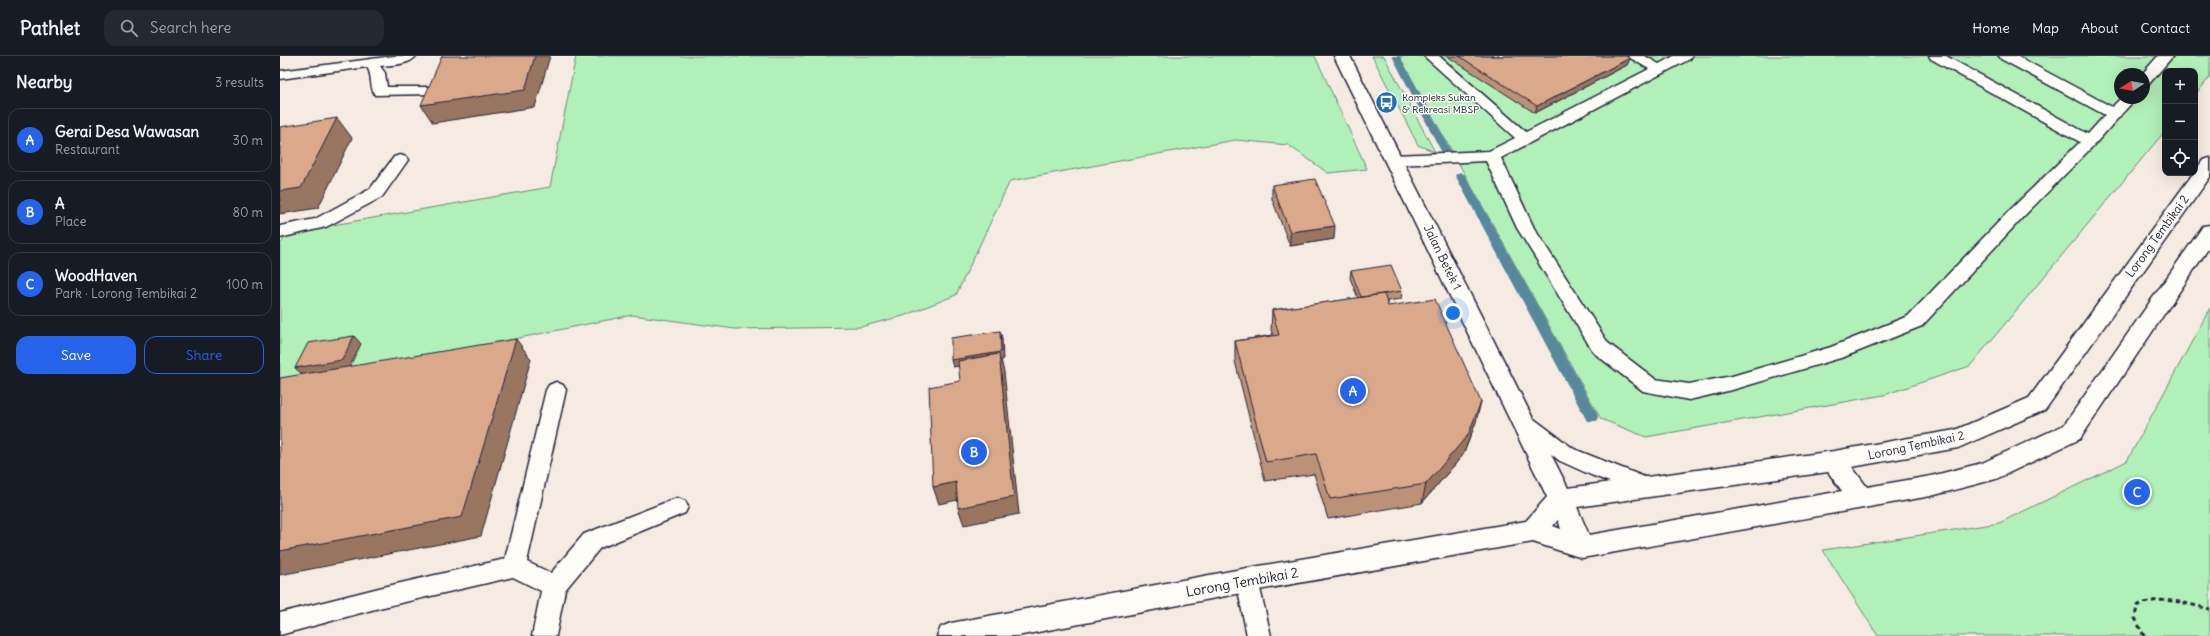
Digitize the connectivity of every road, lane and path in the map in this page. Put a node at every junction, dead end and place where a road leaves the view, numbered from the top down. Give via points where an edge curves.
1 (409, 56) edge
2 (1342, 56) edge
3 (1432, 56) edge
4 (1634, 56) edge
5 (1685, 56) edge
6 (1936, 56) edge
7 (2006, 56) edge
8 (2159, 58) edge
9 (371, 62) junction
10 (1659, 69) junction
11 (2150, 72) edge
12 (280, 75) edge
13 (428, 91) edge
14 (2123, 104) edge
15 (2114, 114) junction
16 (1525, 139) junction
17 (2090, 141) junction
18 (1492, 156) junction
19 (400, 160) dead end
20 (1395, 160) junction
21 (2210, 164) edge
22 (280, 232) edge
23 (2210, 232) edge
24 (556, 390) dead end
25 (1523, 422) junction
26 (1834, 461) junction
27 (1644, 486) junction
28 (1860, 497) junction
29 (1561, 499) junction
30 (677, 507) dead end
31 (1533, 530) junction
32 (1582, 547) junction
33 (514, 567) junction
34 (1247, 580) junction
35 (554, 586) junction
36 (2210, 609) edge
37 (280, 624) edge
38 (544, 636) edge
39 (952, 636) edge
40 (1259, 636) edge
41 (2144, 636) edge

1 - 9 lane via 397,60
2 - 20 street, Jalan Betek 1
3 - 16 lane
4 - 10 lane
5 - 10 lane
6 - 17 lane
7 - 15 lane
8 - 11 lane
9 - 12 lane
9 - 13 lane via 378,73 380,92
10 - 16 lane
14 - 15 lane
15 - 17 lane
16 - 18 lane
17 - 18 lane via 1914,321 1837,352 1732,383 1689,392 1650,386 1601,348 1526,228
18 - 20 lane
19 - 22 lane via 376,193 320,223
20 - 25 street, Jalan Betek 1
21 - 26 street, Lorong Tembikai 2 via 2037,404 1958,439
23 - 28 street, Lorong Tembikai 2 via 2072,432 1987,472 1931,486
24 - 33 lane
25 - 27 lane via 1567,454 1598,470
25 - 29 street, Jalan Betek 1
26 - 27 street, Lorong Tembikai 2
26 - 28 street
27 - 29 street, Lorong Tembikai 2
28 - 32 street, Lorong Tembikai 2
29 - 31 street
29 - 32 street, Jalan Betek 1
30 - 35 lane via 592,541
31 - 32 street, Lorong Tembikai 2
31 - 34 street, Lorong Tembikai 2
33 - 35 lane
33 - 37 lane
34 - 39 street, Lorong Tembikai 2
34 - 40 lane
35 - 38 lane
36 - 41 path via 2160,599 2146,600 2137,606 2135,618

